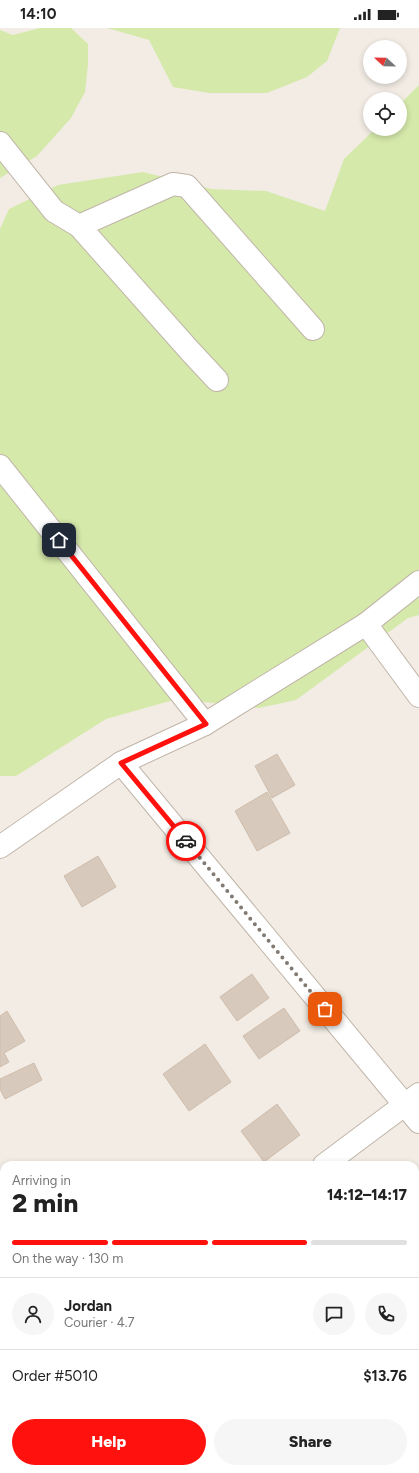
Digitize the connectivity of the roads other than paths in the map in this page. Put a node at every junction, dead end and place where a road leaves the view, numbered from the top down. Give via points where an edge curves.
1 (0, 143) edge
2 (79, 226) junction
3 (313, 329) dead end
4 (217, 380) dead end
5 (0, 466) edge
6 (419, 582) edge
7 (366, 624) junction
8 (419, 696) edge
9 (206, 724) junction
10 (121, 763) junction
11 (0, 847) edge
12 (412, 1100) edge
13 (419, 1122) edge
14 (329, 1161) edge

1 - 2 street via 54,211
2 - 3 street via 173,184 187,186
2 - 4 street
5 - 9 street
6 - 7 street
7 - 8 street
7 - 9 street
9 - 10 street
10 - 11 street
10 - 12 street
12 - 13 street
12 - 14 street

